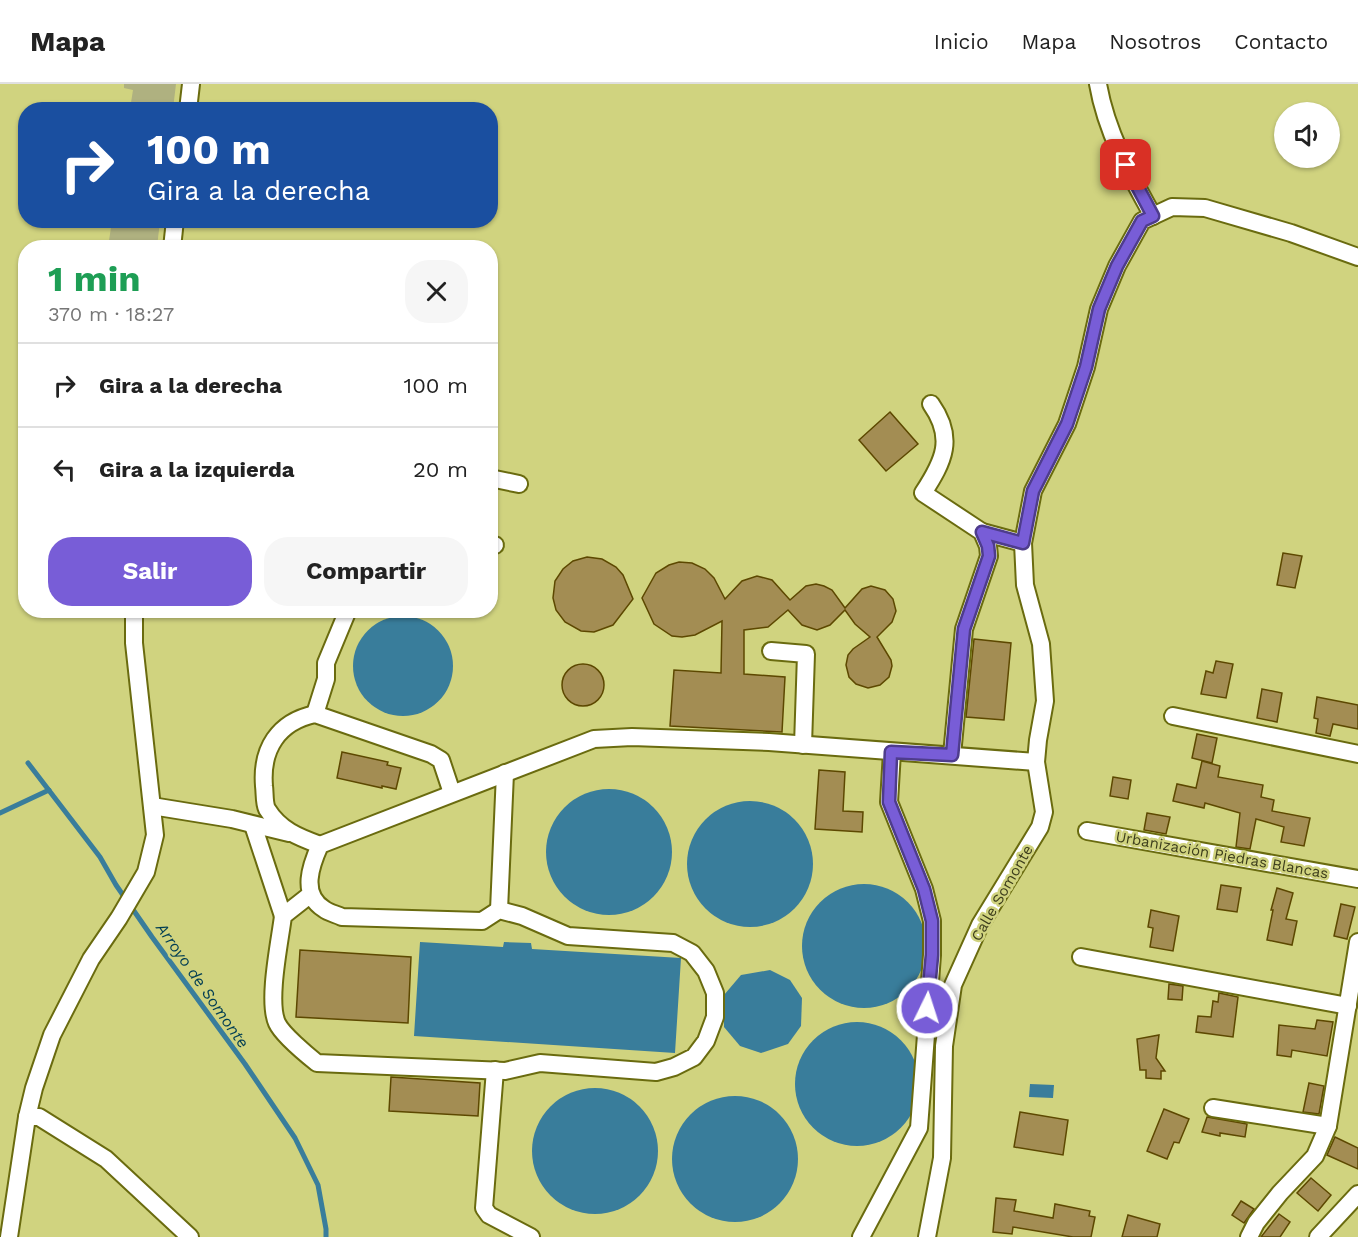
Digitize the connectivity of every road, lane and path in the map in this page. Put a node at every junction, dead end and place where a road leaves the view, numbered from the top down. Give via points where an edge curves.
1 (191, 84) edge
2 (1098, 84) edge
3 (189, 102) edge
4 (1153, 216) junction
5 (1358, 256) edge
6 (931, 404) dead end
7 (498, 480) edge
8 (519, 484) dead end
9 (982, 532) junction
10 (1023, 543) junction
11 (134, 618) edge
12 (345, 618) edge
13 (771, 651) dead end
14 (315, 714) junction
15 (1173, 716) dead end
16 (803, 745) junction
17 (891, 752) junction
18 (1358, 754) edge
19 (952, 755) junction
20 (1036, 762) junction
21 (505, 773) junction
22 (452, 793) junction
23 (152, 806) junction
24 (253, 825) junction
25 (1087, 831) dead end
26 (290, 833) junction
27 (320, 845) junction
28 (1358, 879) edge
29 (311, 894) junction
30 (499, 910) junction
31 (284, 916) junction
32 (1358, 942) edge
33 (1081, 957) dead end
34 (1348, 1006) junction
35 (495, 1070) junction
36 (1213, 1108) dead end
37 (27, 1117) junction
38 (1328, 1126) junction
39 (1358, 1194) edge
40 (9, 1237) edge
41 (190, 1237) edge
42 (531, 1237) edge
43 (861, 1237) edge
44 (927, 1237) edge
45 (1249, 1237) edge
46 (1318, 1237) edge

1 - 3 street
2 - 4 street via 1112,134
4 - 5 street via 1172,207 1205,208
4 - 10 street, Calle Somonte via 1142,221 1099,309 1086,367 1067,424 1033,491
6 - 9 street via 939,415 945,451 923,493
7 - 8 street
9 - 10 street
9 - 19 street via 989,556 964,629
10 - 20 street, Calle Somonte via 1025,585 1041,644 1045,701
11 - 23 street
12 - 14 street via 326,663 326,679
13 - 16 street via 806,654
14 - 22 street via 431,754 441,760
14 - 26 street via 299,717 285,727 272,741 266,761 266,806
15 - 18 street
16 - 17 street
16 - 21 street via 632,736 594,740
17 - 19 street
17 - 43 street via 889,802 924,889 932,921 932,955 919,1128
19 - 20 street
20 - 44 street, Calle Somonte via 1044,812 1040,827 980,925 953,985 944,1046 942,1158
21 - 22 street
21 - 30 street
22 - 27 street
23 - 24 street
23 - 37 street via 155,835 146,873 92,958 52,1035
24 - 26 street
24 - 31 street
25 - 28 street, Urbanización Piedras Blancas
26 - 27 street
27 - 29 street via 308,880
29 - 30 street via 323,909 342,916 482,921
29 - 31 street
30 - 35 street via 568,936 673,943 692,953 706,971 715,993 715,1017 706,1041 694,1057 656,1072 540,1063
31 - 35 street via 273,995 277,1024 317,1063
32 - 34 street
33 - 34 street
34 - 38 street
35 - 42 street via 484,1208 489,1215
36 - 38 street
37 - 40 street
37 - 41 street via 39,1118 106,1159
38 - 45 street via 1315,1156 1280,1193
39 - 46 street

